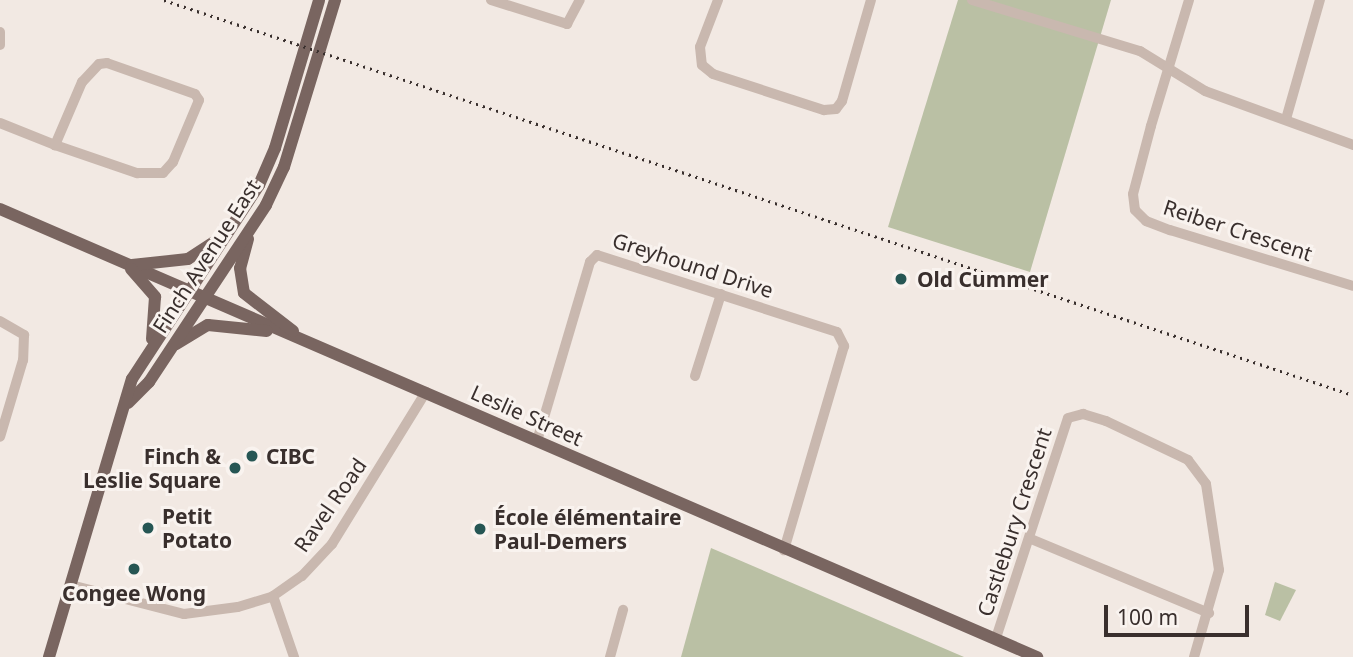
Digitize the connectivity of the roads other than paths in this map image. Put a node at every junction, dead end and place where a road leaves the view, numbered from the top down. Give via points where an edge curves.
1 (319, 0) edge
2 (335, 0) edge
3 (491, 0) edge
4 (580, 0) edge
5 (718, 0) edge
6 (871, 0) edge
7 (972, 0) edge
8 (1189, 0) edge
9 (1320, 0) edge
10 (0, 32) edge
11 (0, 45) edge
12 (1170, 69) junction
13 (1286, 119) junction
14 (0, 122) edge
15 (55, 145) junction
16 (1353, 145) edge
17 (0, 209) edge
18 (236, 222) junction
19 (256, 222) junction
20 (128, 266) junction
21 (1353, 286) edge
22 (189, 292) junction
23 (721, 294) junction
24 (203, 298) junction
25 (0, 321) edge
26 (290, 336) junction
27 (151, 344) junction
28 (310, 344) junction
29 (167, 351) junction
30 (695, 376) dead end
31 (426, 392) junction
32 (128, 403) junction
33 (0, 437) edge
34 (537, 441) junction
35 (1031, 539) junction
36 (783, 550) junction
37 (71, 585) junction
38 (273, 596) junction
39 (623, 610) dead end
40 (1209, 613) junction
41 (996, 638) junction
42 (49, 657) edge
43 (294, 657) edge
44 (610, 657) edge
45 (1037, 657) edge
46 (1194, 657) edge

1 - 18 main road, Finch Avenue East via 275,148
2 - 19 main road, Finch Avenue East via 284,167
3 - 4 street via 567,24
5 - 6 street via 700,47 702,65 713,74 824,110 836,109 842,101
7 - 12 street via 1140,51
8 - 12 street
9 - 13 street
10 - 11 street
12 - 13 street via 1205,91
12 - 21 street, Reiber Crescent via 1133,194 1135,210 1146,221 1170,230
13 - 16 street
14 - 15 street
15 - 15 street via 137,173 163,173 173,162 199,100 195,94 107,62 99,64 82,82
17 - 20 main road, Leslie Street
18 - 20 main road via 195,257
18 - 22 main road, Finch Avenue East
19 - 24 main road, Finch Avenue East
19 - 28 main road via 240,268 244,293
20 - 22 main road, Leslie Street
20 - 27 main road via 155,297 158,312
22 - 24 main road, Leslie Street
22 - 27 main road, Finch Avenue East
23 - 30 street
23 - 34 street, Greyhound Drive via 597,255 590,262
23 - 36 street, Greyhound Drive via 843,338
24 - 26 main road, Leslie Street
24 - 29 main road, Finch Avenue East
25 - 33 street via 24,335 23,360
26 - 28 main road, Leslie Street
26 - 29 main road via 208,325
27 - 32 main road, Finch Avenue East via 132,379
28 - 31 main road, Leslie Street
29 - 32 main road, Finch Avenue East via 149,382
31 - 34 main road, Leslie Street
31 - 38 street, Ravel Road via 332,544 302,576
32 - 37 main road, Finch Avenue East via 94,497
34 - 36 main road, Leslie Street
35 - 40 street
35 - 40 street, Castlebury Crescent via 1068,418 1083,415 1106,421 1188,460 1206,484 1219,570
35 - 41 street, Castlebury Crescent
36 - 41 main road, Leslie Street
37 - 38 street, Ravel Road via 184,614 238,607
37 - 42 main road, Finch Avenue East
38 - 43 street
39 - 44 street
40 - 46 street, Castlebury Crescent
41 - 45 main road, Leslie Street

